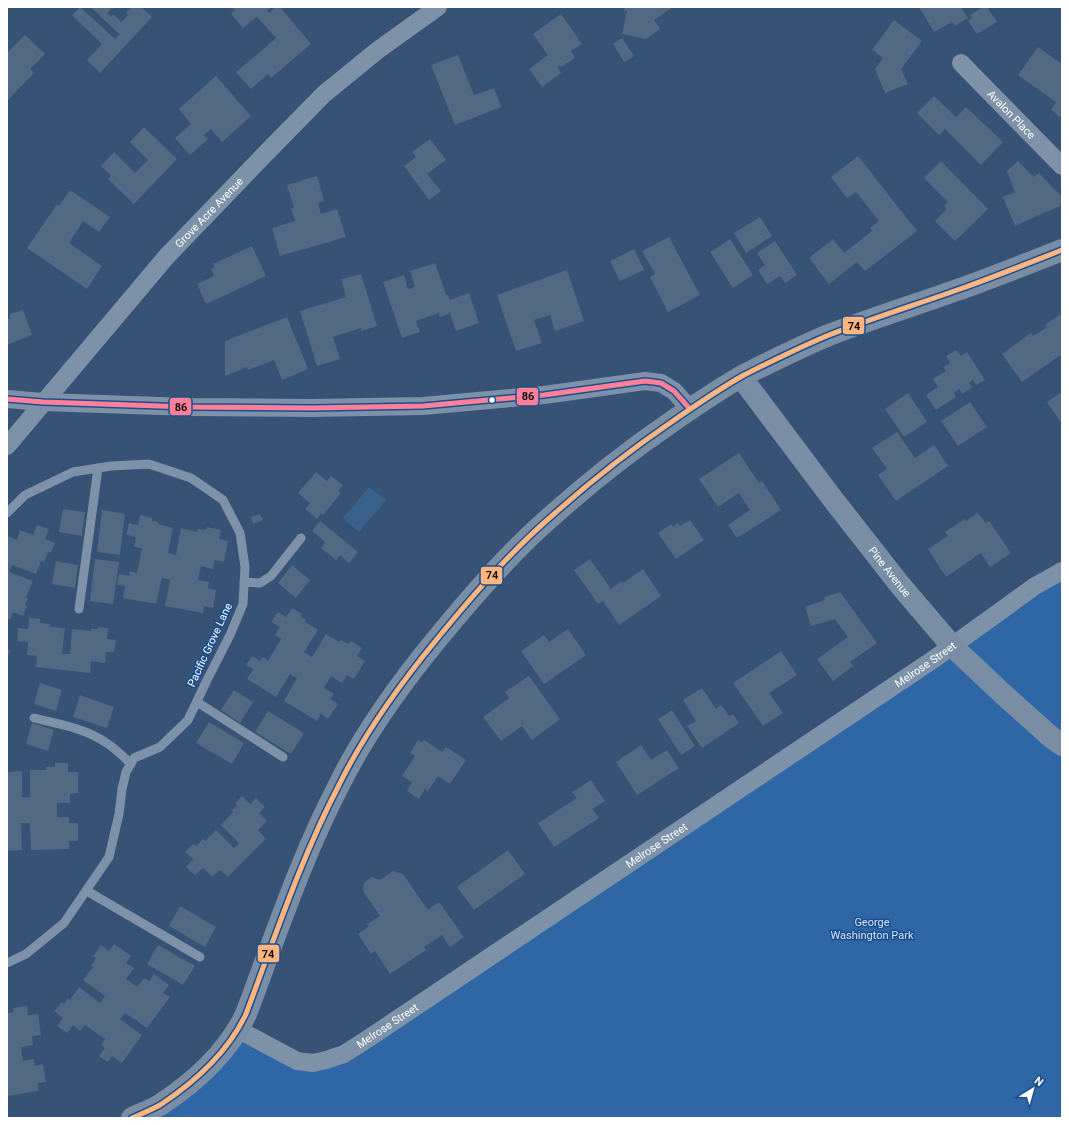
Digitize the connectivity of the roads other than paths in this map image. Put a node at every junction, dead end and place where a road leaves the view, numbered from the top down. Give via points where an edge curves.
1 (438, 7) edge
2 (961, 63) dead end
3 (1062, 166) edge
4 (1062, 250) edge
5 (741, 377) junction
6 (7, 398) edge
7 (43, 402) junction
8 (690, 410) junction
9 (7, 446) edge
10 (98, 468) junction
11 (7, 513) edge
12 (301, 538) dead end
13 (1062, 571) edge
14 (244, 582) junction
15 (79, 609) dead end
16 (952, 646) junction
17 (197, 702) junction
18 (34, 718) dead end
19 (1062, 745) edge
20 (283, 757) dead end
21 (131, 764) junction
22 (87, 891) junction
23 (200, 957) dead end
24 (7, 963) edge
25 (239, 1030) junction
26 (132, 1118) edge

1 - 7 street, Grove Acre Avenue via 378,50 318,100 167,256
2 - 3 street, Avalon Place
4 - 5 main road via 828,336
5 - 8 main road
5 - 16 main road, Pine Avenue via 900,585
6 - 7 street
7 - 8 street via 204,407 423,406 544,395 645,381 661,382 674,391
7 - 9 street, Grove Acre Avenue
8 - 25 main road via 601,473 552,515 462,608 388,703 339,784 315,835
10 - 11 lane, Pacific Grove Lane via 73,472 25,496
10 - 14 lane, Pacific Grove Lane via 149,464 191,478 223,500 240,533 245,567
10 - 15 lane
12 - 14 lane via 271,576 260,583
13 - 16 street, Melrose Street via 1035,586
14 - 17 lane, Pacific Grove Lane via 242,604 230,635
16 - 19 main road, Pine Avenue
16 - 25 street, Melrose Street via 344,1054 313,1063 297,1060
17 - 20 lane
17 - 21 lane, Pacific Grove Lane via 188,720 160,747 134,758
18 - 21 lane via 82,731 105,742
21 - 22 lane via 126,772 109,857
22 - 23 lane
22 - 24 lane via 64,923 26,954
25 - 26 main road via 220,1053 178,1092 158,1106

